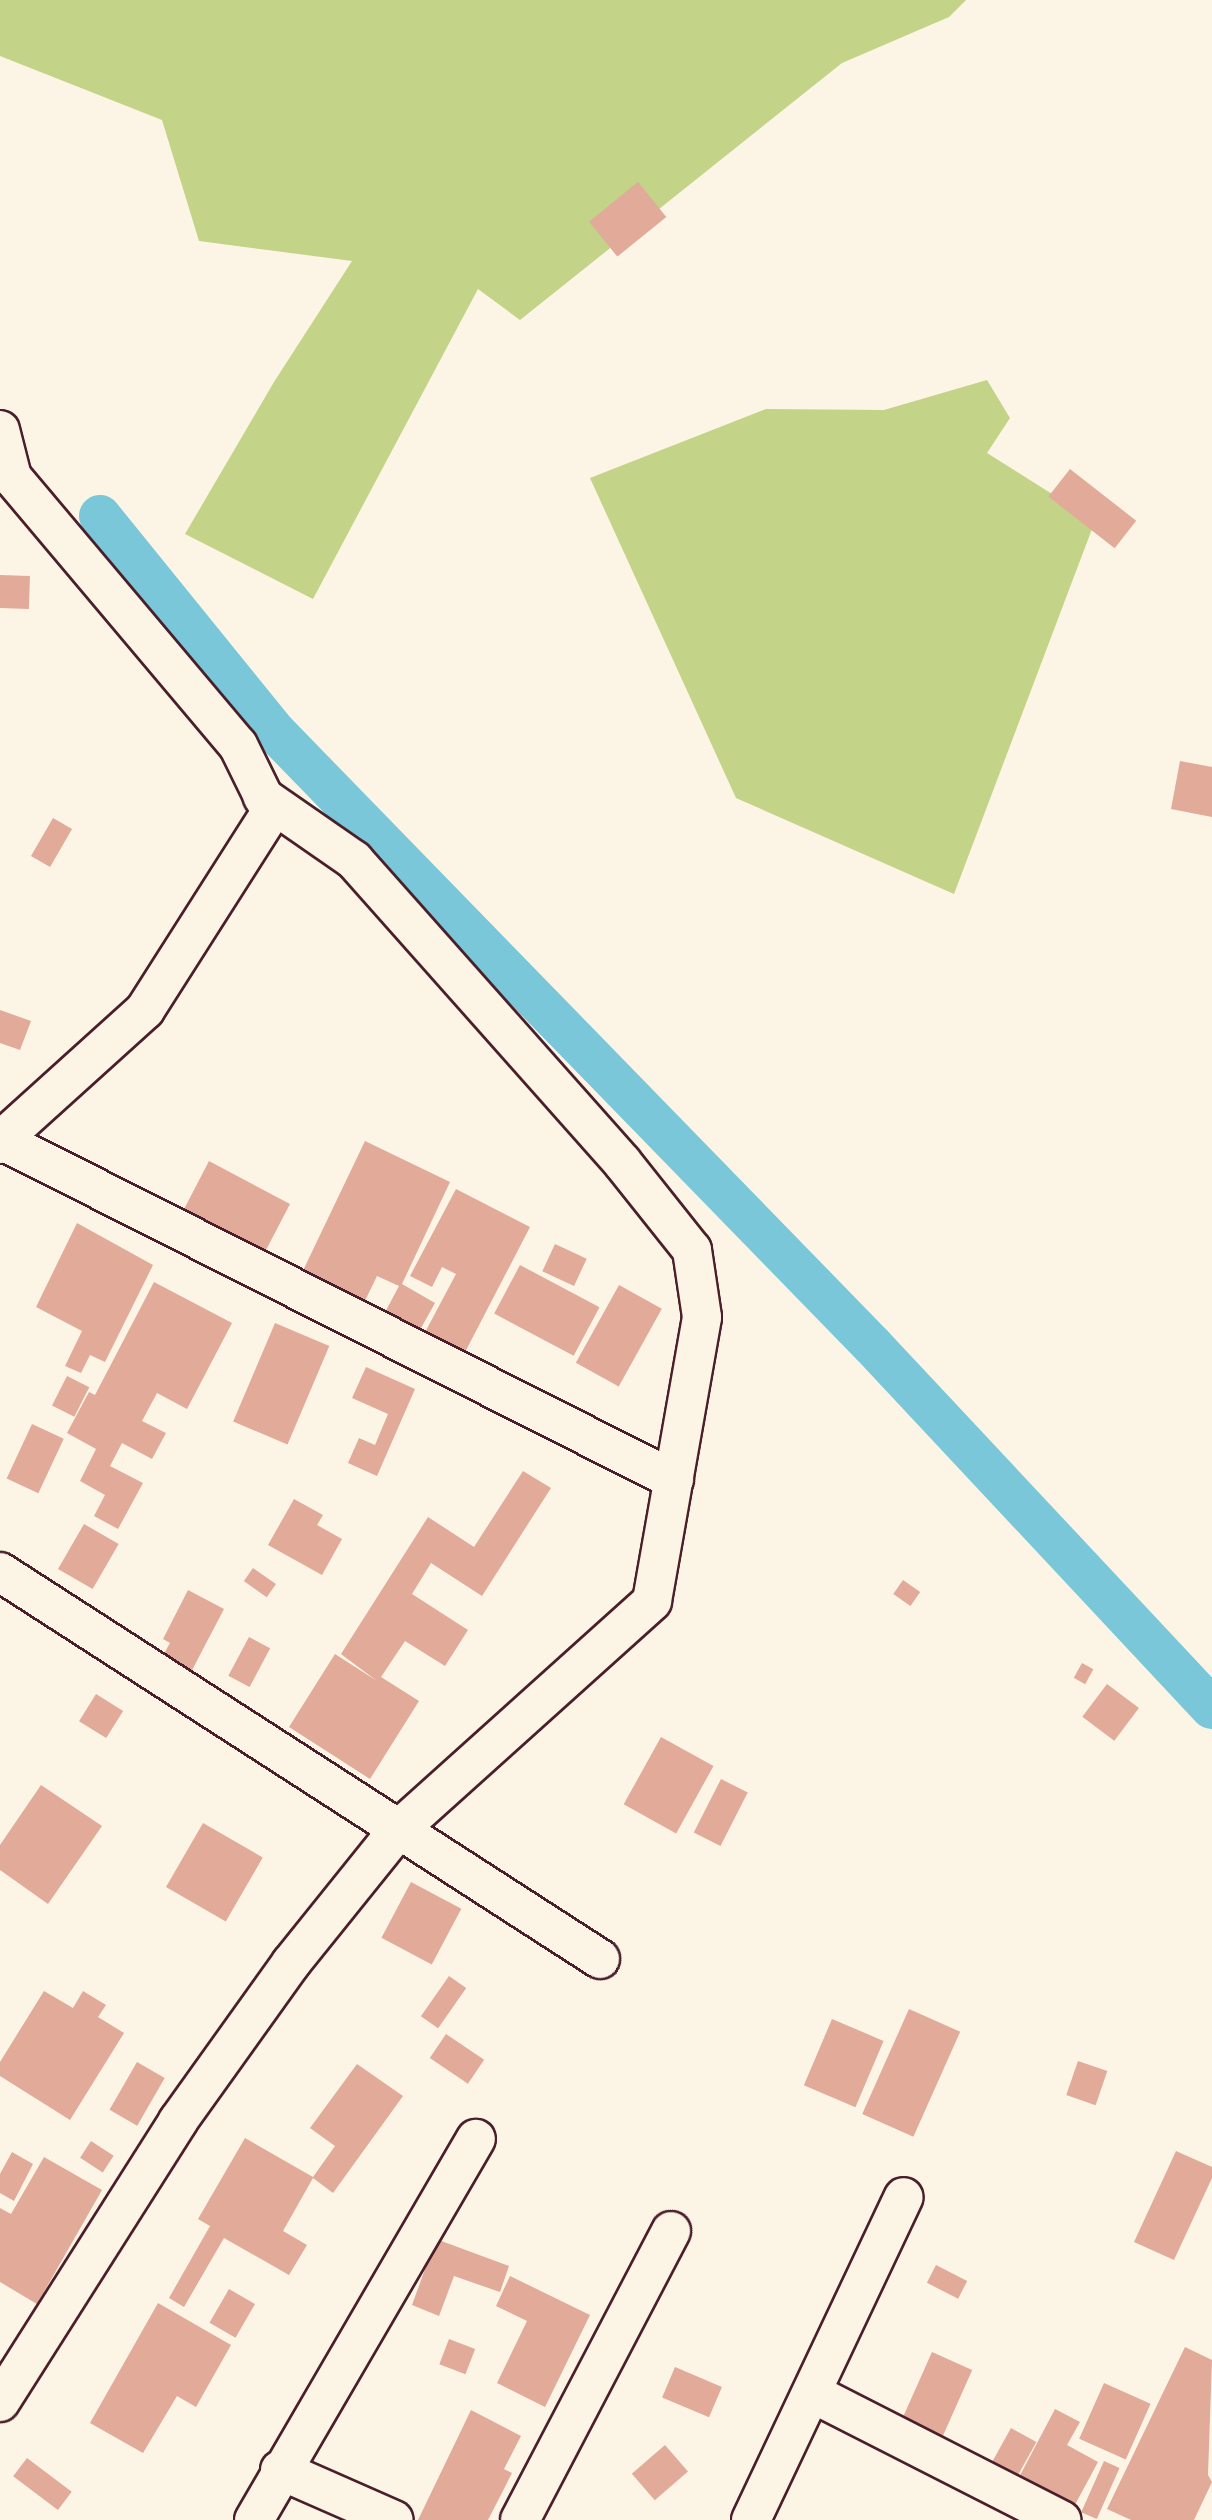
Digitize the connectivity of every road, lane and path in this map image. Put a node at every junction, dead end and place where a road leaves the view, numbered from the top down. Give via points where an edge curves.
1 (0, 430) edge
2 (263, 797) junction
3 (0, 1141) edge
4 (674, 1480) junction
5 (0, 1573) edge
6 (397, 1831) junction
7 (600, 1959) dead end
8 (476, 2139) dead end
9 (904, 2197) dead end
10 (671, 2231) dead end
11 (812, 2393) junction
12 (0, 2402) edge
13 (280, 2470) junction
14 (528, 2518) edge
15 (254, 2520) edge
16 (394, 2520) edge
17 (751, 2520) edge
18 (1061, 2520) edge

1 - 2 street via 12,477 238,745
2 - 3 street via 271,813 145,1010
2 - 4 street via 354,860 622,1162 692,1250 702,1317
3 - 4 street
4 - 6 street via 652,1601
5 - 6 street
6 - 7 street
6 - 12 street via 291,1963 178,2121
8 - 13 street
9 - 11 street
10 - 14 street
11 - 17 street
11 - 18 street
13 - 15 street
13 - 16 street

